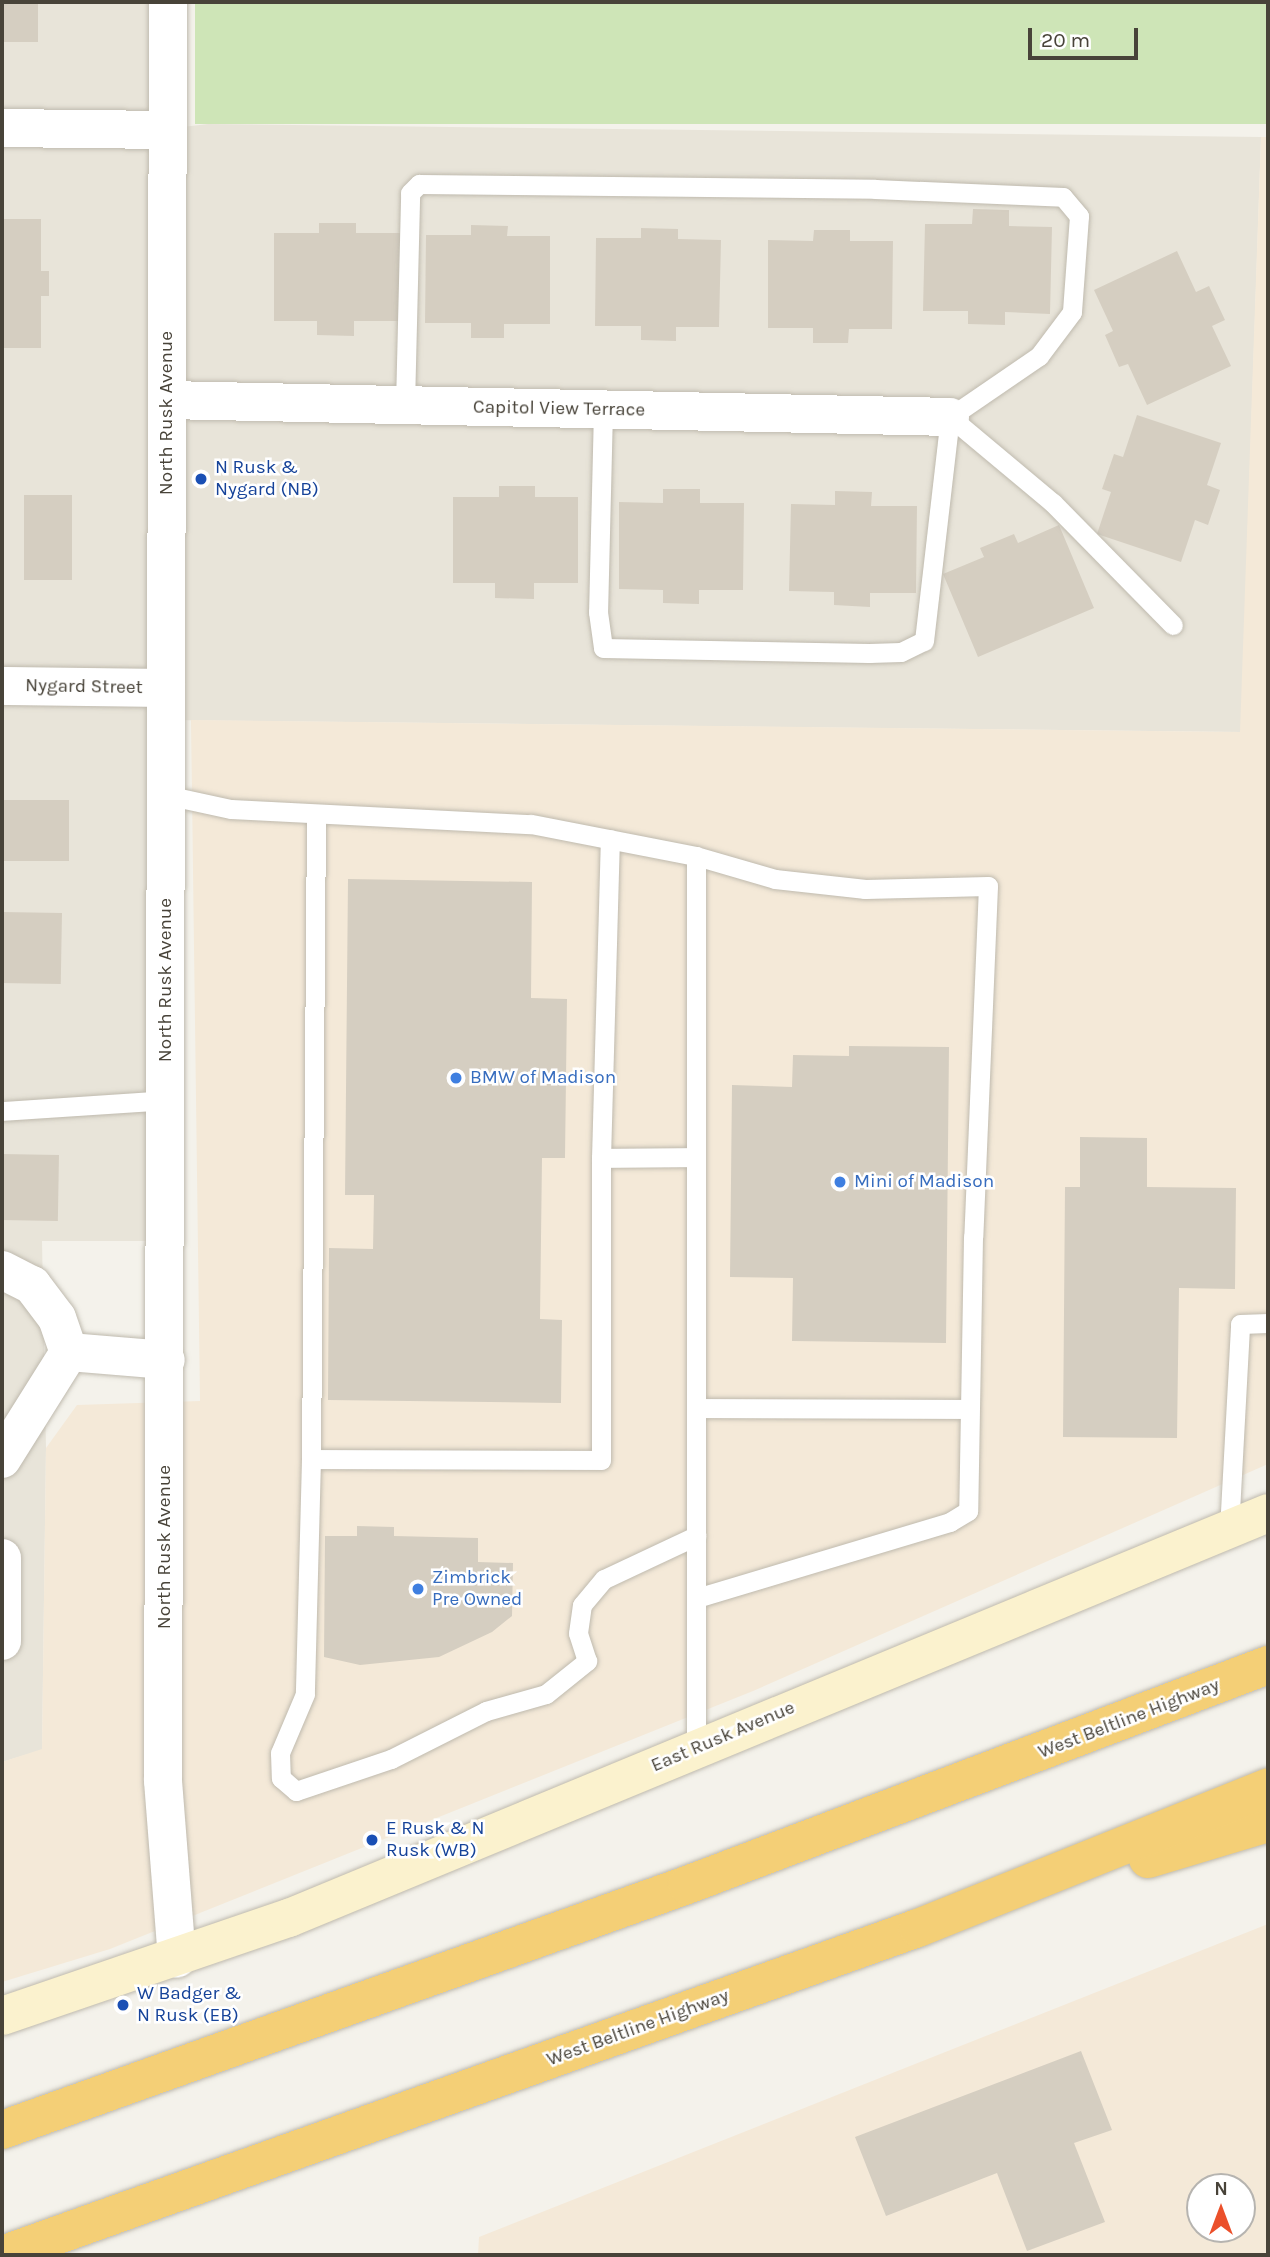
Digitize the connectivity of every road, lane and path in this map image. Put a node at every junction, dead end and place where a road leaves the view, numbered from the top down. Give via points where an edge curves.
1 (168, 2) edge
2 (2, 128) edge
3 (165, 130) junction
4 (167, 400) junction
5 (405, 405) junction
6 (603, 410) junction
7 (950, 417) junction
8 (1173, 625) dead end
9 (2, 686) edge
10 (166, 688) junction
11 (166, 795) junction
12 (316, 814) junction
13 (610, 839) junction
14 (696, 856) junction
15 (167, 1100) junction
16 (2, 1111) edge
17 (696, 1157) junction
18 (601, 1158) junction
19 (2, 1270) edge
20 (1268, 1323) edge
21 (69, 1352) junction
22 (166, 1360) junction
23 (696, 1408) junction
24 (970, 1409) junction
25 (2, 1459) edge
26 (311, 1459) junction
27 (1268, 1513) edge
28 (1229, 1530) junction
29 (696, 1536) junction
30 (2, 1558) edge
31 (696, 1598) junction
32 (2, 1641) edge
33 (1268, 1659) edge
34 (1268, 1665) edge
35 (1204, 1691) junction
36 (696, 1748) junction
37 (1268, 1787) edge
38 (1268, 1823) edge
39 (918, 1928) junction
40 (177, 1958) junction
41 (2, 2016) edge
42 (2, 2130) edge
43 (2, 2255) edge

1 - 3 street, North Rusk Avenue
2 - 3 street
3 - 4 street, North Rusk Avenue
4 - 5 street, Capitol View Terrace
4 - 10 street, North Rusk Avenue
5 - 6 street, Capitol View Terrace
5 - 7 lane via 410,193 419,184 861,189 1063,197 1079,216 1072,312 1039,356
6 - 7 street, Capitol View Terrace
6 - 7 lane via 598,612 603,648 869,653 901,652 924,641
7 - 8 lane via 1053,503
9 - 10 street, Nygard Street
10 - 11 street, North Rusk Avenue
11 - 12 lane via 231,809
11 - 15 street, North Rusk Avenue
12 - 13 lane via 531,824
12 - 26 lane
13 - 14 lane
13 - 18 lane
14 - 17 lane
14 - 24 lane via 775,879 865,889 988,886
15 - 16 lane
15 - 22 street, North Rusk Avenue
17 - 18 lane
17 - 23 lane
18 - 26 lane via 601,1460
19 - 21 street via 32,1285 57,1318
20 - 28 lane via 1240,1324
21 - 22 street
21 - 25 street
22 - 40 street, North Rusk Avenue via 163,1781
23 - 24 lane
23 - 29 lane
24 - 31 lane via 968,1511 950,1522
26 - 29 lane via 305,1694 280,1753 281,1778 296,1791 391,1759 486,1711 547,1694 587,1661 578,1633 582,1605 604,1579
27 - 28 street, East Rusk Avenue
28 - 36 street, East Rusk Avenue
29 - 31 lane
30 - 32 street
31 - 36 lane
33 - 35 highway
34 - 35 highway, West Beltline Highway
35 - 42 highway, West Beltline Highway via 687,1885
36 - 40 street, East Rusk Avenue via 289,1918
37 - 39 highway, West Beltline Highway
38 - 39 highway
39 - 43 highway, West Beltline Highway
40 - 41 street, East Rusk Avenue

